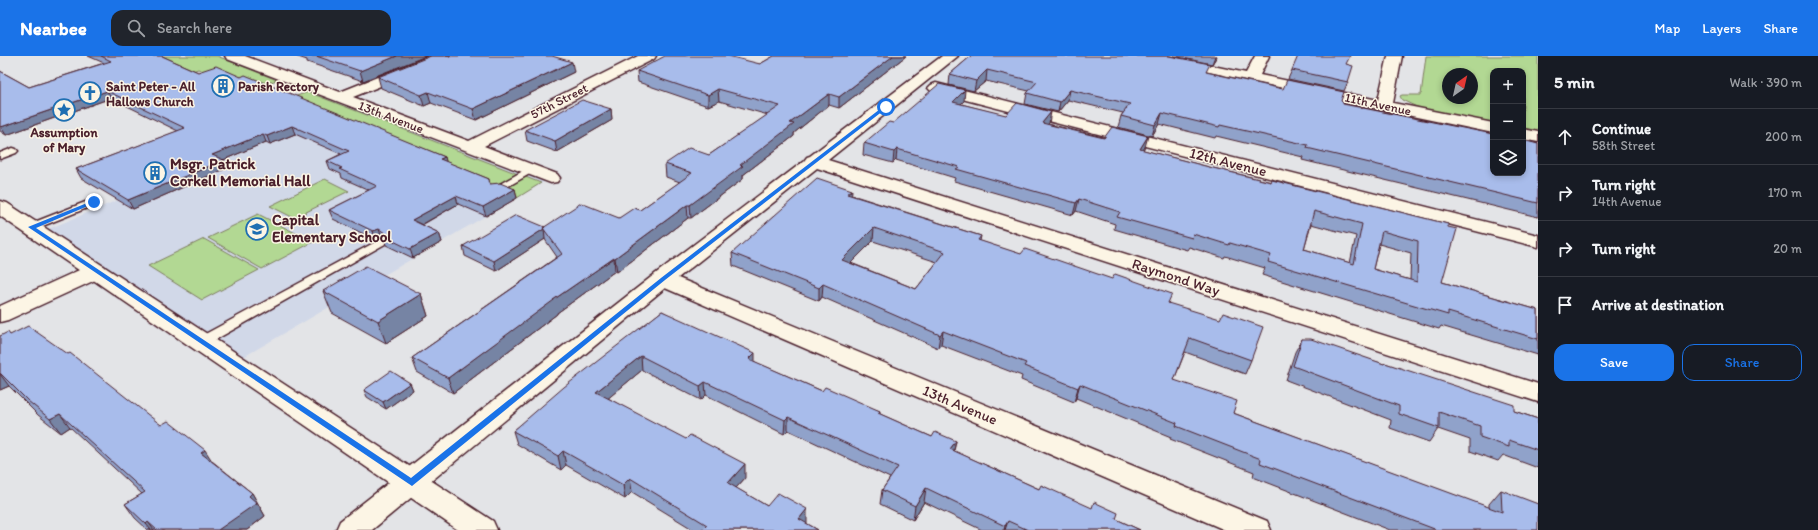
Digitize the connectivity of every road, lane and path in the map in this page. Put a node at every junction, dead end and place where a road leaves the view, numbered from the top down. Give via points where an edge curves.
1 (234, 56) edge
2 (443, 56) edge
3 (650, 56) edge
4 (951, 56) edge
5 (1145, 56) edge
6 (1262, 56) edge
7 (1394, 56) edge
8 (1251, 78) junction
9 (917, 83) junction
10 (340, 97) junction
11 (1384, 106) junction
12 (1490, 127) edge
13 (1526, 135) edge
14 (1538, 137) edge
15 (469, 147) junction
16 (13, 151) dead end
17 (0, 156) edge
18 (813, 162) junction
19 (530, 170) junction
20 (550, 178) dead end
21 (496, 189) edge
22 (94, 202) dead end
23 (0, 207) edge
24 (31, 227) junction
25 (1538, 241) edge
26 (381, 242) dead end
27 (96, 271) junction
28 (663, 279) junction
29 (0, 315) edge
30 (202, 342) junction
31 (1538, 394) edge
32 (412, 483) junction
33 (351, 530) edge
34 (482, 530) edge
35 (1256, 530) edge

1 - 10 street, 13th Avenue
2 - 10 street
3 - 15 street, 57th Street
4 - 9 street
5 - 8 street, 11th Avenue
6 - 8 street
7 - 11 street
8 - 11 street, 11th Avenue
9 - 18 street
9 - 25 street, 12th Avenue
10 - 15 street, 13th Avenue
11 - 12 street, 11th Avenue
13 - 14 street
15 - 19 street, 13th Avenue
16 - 17 lane
18 - 28 street
18 - 31 street, Raymond Way
19 - 20 street, 13th Avenue
19 - 21 lane
22 - 24 lane
23 - 24 street
24 - 27 street
26 - 30 lane
27 - 29 street
27 - 30 street
28 - 32 street
28 - 35 street, 13th Avenue
30 - 32 street
32 - 33 street
32 - 34 street

